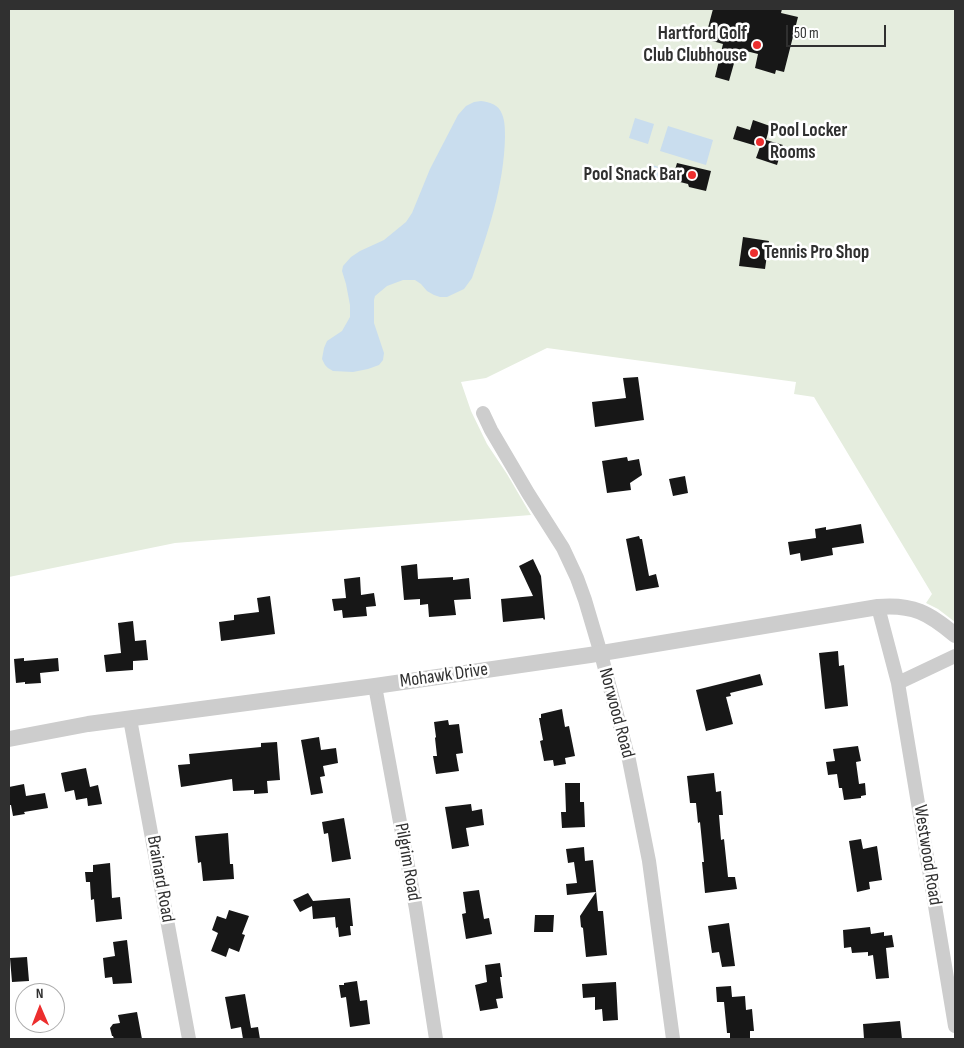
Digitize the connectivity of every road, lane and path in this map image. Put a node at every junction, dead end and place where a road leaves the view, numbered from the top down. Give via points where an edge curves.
1 (483, 413) dead end
2 (878, 607) junction
3 (955, 635) edge
4 (601, 654) junction
5 (955, 656) edge
6 (898, 683) junction
7 (374, 686) junction
8 (130, 719) junction
9 (9, 739) edge
10 (955, 1026) edge
11 (189, 1039) edge
12 (436, 1039) edge
13 (674, 1039) edge

1 - 4 street, Norwood Road via 572,565
2 - 3 street, Mohawk Drive via 900,606 917,610
2 - 4 street, Mohawk Drive
2 - 6 street, Westwood Road
4 - 7 street, Mohawk Drive
4 - 13 street, Norwood Road via 629,760 649,861
5 - 6 street
6 - 10 street, Westwood Road
7 - 8 street, Mohawk Drive
7 - 12 street, Pilgrim Road via 416,908
8 - 9 street, Mohawk Drive
8 - 11 street, Brainard Road

